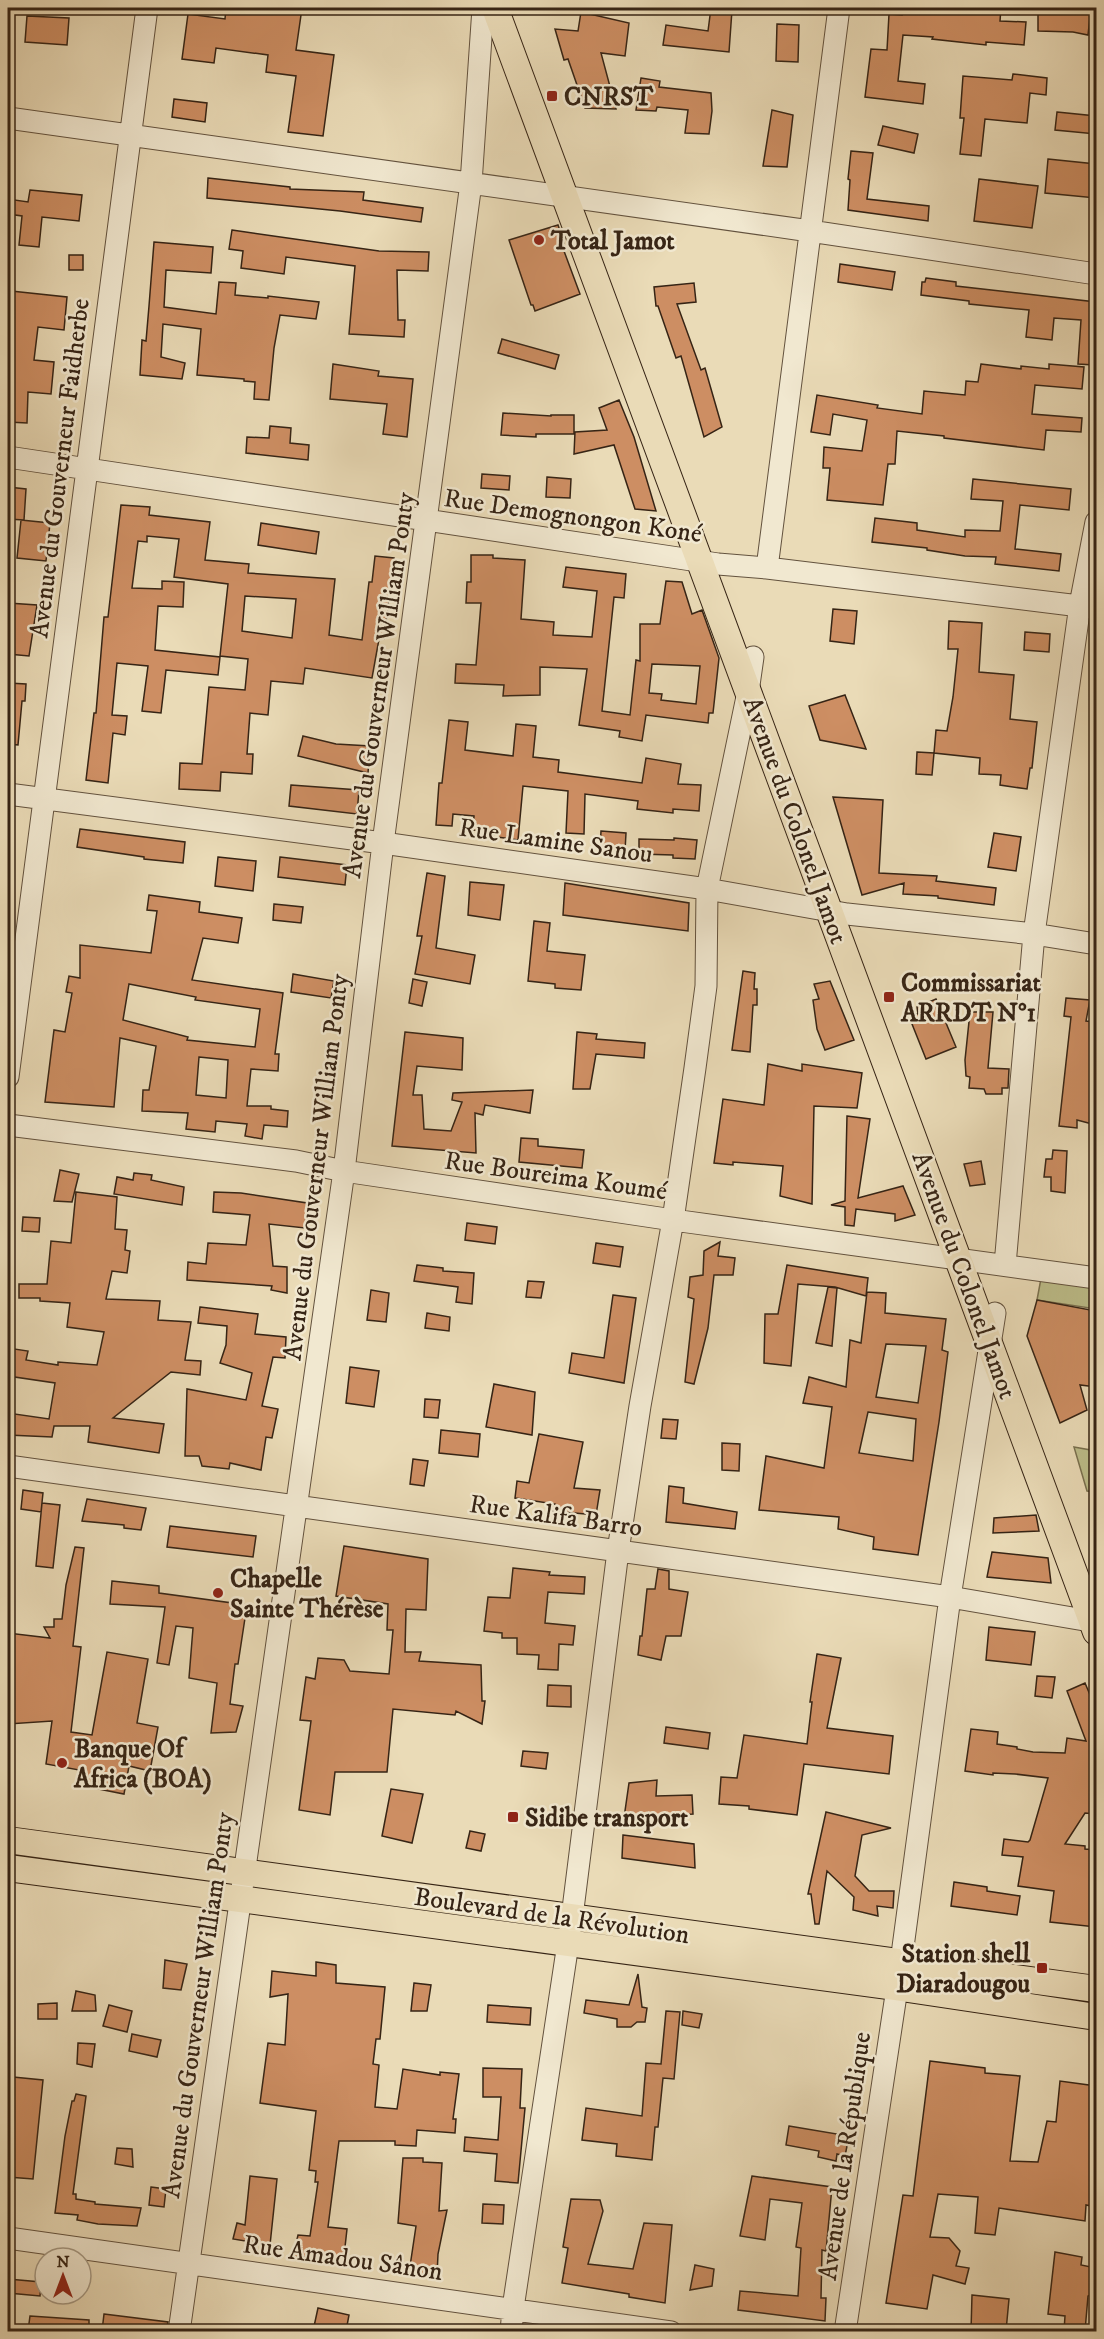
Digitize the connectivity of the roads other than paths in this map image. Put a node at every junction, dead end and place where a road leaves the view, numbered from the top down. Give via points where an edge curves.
1 (147, 8) edge
2 (483, 8) edge
3 (495, 8) edge
4 (512, 8) edge
5 (839, 8) edge
6 (8, 118) edge
7 (130, 135) junction
8 (471, 183) junction
9 (573, 198) junction
10 (810, 231) junction
11 (1096, 274) edge
12 (8, 457) edge
13 (87, 469) junction
14 (427, 521) junction
15 (1096, 522) edge
16 (709, 562) junction
17 (767, 568) junction
18 (1088, 607) edge
19 (753, 657) junction
20 (748, 692) junction
21 (8, 794) edge
22 (44, 800) junction
23 (383, 843) junction
24 (707, 889) junction
25 (839, 912) junction
26 (1034, 934) junction
27 (1096, 944) edge
28 (8, 1077) edge
29 (8, 1125) edge
30 (344, 1171) junction
31 (673, 1220) junction
32 (968, 1260) junction
33 (1005, 1265) junction
34 (1096, 1278) edge
35 (995, 1313) junction
36 (991, 1343) junction
37 (8, 1466) edge
38 (296, 1505) junction
39 (618, 1551) junction
40 (1096, 1584) edge
41 (950, 1597) junction
42 (1095, 1625) edge
43 (8, 1839) edge
44 (8, 1868) edge
45 (244, 1873) junction
46 (240, 1900) junction
47 (572, 1917) junction
48 (568, 1944) junction
49 (901, 1962) junction
50 (896, 1988) junction
51 (1096, 1989) edge
52 (1096, 2017) edge
53 (8, 2238) edge
54 (188, 2263) junction
55 (513, 2308) junction
56 (179, 2331) edge
57 (512, 2331) edge
58 (671, 2331) edge
59 (845, 2331) edge

1 - 7 street, Avenue du Gouverneur Faidherbe
2 - 8 street, Avenue du Gouverneur William Ponty
3 - 9 main road, Avenue du Colonel Jamot
4 - 9 main road, Avenue du Colonel Jamot
5 - 10 street
6 - 7 street
7 - 8 street
7 - 13 street, Avenue du Gouverneur Faidherbe
8 - 9 street
8 - 14 street, Avenue du Gouverneur William Ponty
9 - 10 street
9 - 16 main road, Avenue du Colonel Jamot
10 - 11 street
10 - 17 street
12 - 13 street, Rue Demognongon Koné
13 - 14 street, Rue Demognongon Koné
13 - 22 street, Avenue du Gouverneur Faidherbe
14 - 16 street, Rue Demognongon Koné
14 - 23 street, Avenue du Gouverneur William Ponty
15 - 18 street
16 - 17 street, Rue Demognongon Koné
16 - 19 main road, Avenue du Colonel Jamot
16 - 20 main road, Avenue du Colonel Jamot
17 - 18 street, Rue Demognongon Koné
18 - 26 street
19 - 20 street
19 - 25 main road, Avenue du Colonel Jamot
20 - 24 street
20 - 25 main road, Avenue du Colonel Jamot
21 - 22 street, Rue Lamine Sanou
22 - 23 street, Rue Lamine Sanou
22 - 28 street, Avenue du Gouverneur Faidherbe
23 - 24 street, Rue Lamine Sanou
23 - 30 street, Avenue du Gouverneur William Ponty
24 - 25 street, Rue Lamine Sanou
24 - 31 street via 706,986
25 - 26 street, Rue Lamine Sanou
25 - 32 main road, Avenue du Colonel Jamot
26 - 27 street, Rue Lamine Sanou
26 - 33 street
29 - 30 street, Rue Boureima Koumé via 296,1161
30 - 31 street, Rue Boureima Koumé
30 - 38 street, Avenue du Gouverneur William Ponty
31 - 32 street, Rue Boureima Koumé
31 - 39 street
32 - 33 street, Rue Boureima Koumé
32 - 35 main road, Avenue du Colonel Jamot
32 - 36 main road, Avenue du Colonel Jamot
33 - 34 street, Rue Boureima Koumé
35 - 36 street, Avenue de la République
35 - 40 main road, Avenue du Colonel Jamot
36 - 41 street, Avenue de la République
36 - 42 main road, Avenue du Colonel Jamot
37 - 38 street, Rue Kalifa Barro
38 - 39 street, Rue Kalifa Barro
38 - 45 street, Avenue du Gouverneur William Ponty
39 - 41 street, Rue Kalifa Barro
39 - 47 street
41 - 42 street, Rue Kalifa Barro
41 - 49 street, Avenue de la République
43 - 45 main road, Boulevard de la Révolution
44 - 46 main road, Boulevard de la Révolution
45 - 46 street, Avenue du Gouverneur William Ponty
45 - 47 main road, Boulevard de la Révolution
46 - 48 main road, Boulevard de la Révolution
46 - 54 street, Avenue du Gouverneur William Ponty
47 - 48 street
47 - 49 main road, Boulevard de la Révolution
48 - 50 main road, Boulevard de la Révolution
48 - 55 street
49 - 50 street, Avenue de la République
49 - 51 main road, Boulevard de la Révolution
50 - 52 main road, Boulevard de la Révolution
50 - 59 street, Avenue de la République
53 - 54 street, Rue Amadou Sânon
54 - 55 street, Rue Amadou Sânon
54 - 56 street, Avenue du Gouverneur William Ponty
55 - 57 street
55 - 58 street, Rue Amadou Sânon

